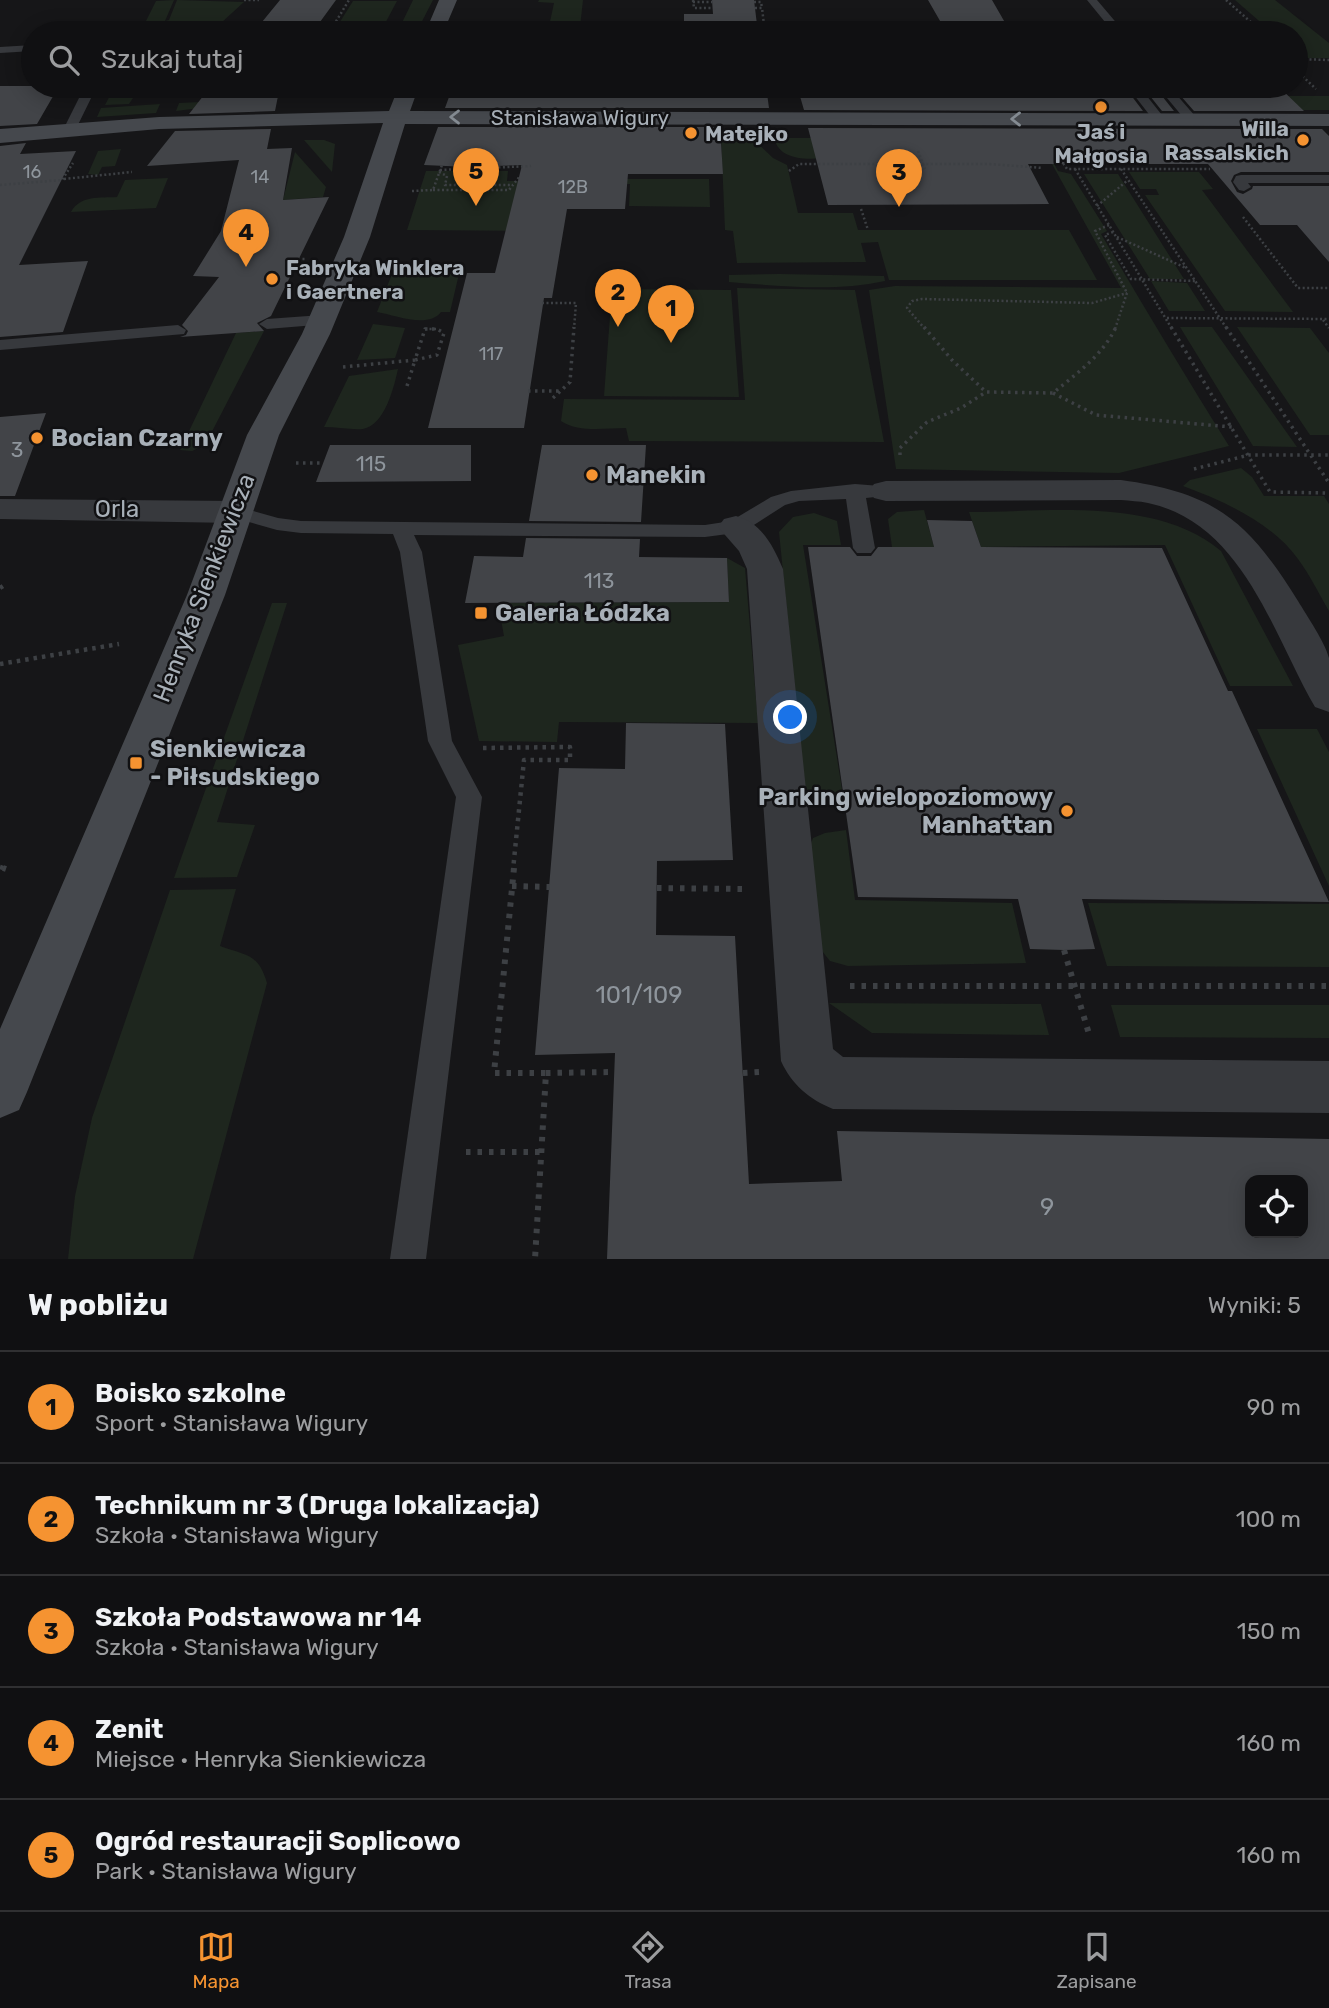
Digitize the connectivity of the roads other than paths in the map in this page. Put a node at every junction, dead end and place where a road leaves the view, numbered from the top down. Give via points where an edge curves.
1 (448, 0) edge
2 (1092, 0) edge
3 (439, 21) edge
4 (1110, 21) edge
5 (21, 49) edge
6 (0, 50) edge
7 (85, 98) edge
8 (404, 98) edge
9 (1142, 98) edge
10 (1173, 98) edge
11 (396, 117) junction
12 (1159, 119) junction
13 (1191, 120) junction
14 (1329, 120) edge
15 (69, 130) junction
16 (0, 136) edge
17 (1329, 179) edge
18 (1244, 187) dead end
19 (322, 320) junction
20 (267, 324) dead end
21 (178, 330) dead end
22 (0, 345) edge
23 (881, 490) junction
24 (0, 509) edge
25 (235, 512) junction
26 (736, 527) junction
27 (401, 528) junction
28 (864, 548) dead end
29 (1329, 697) edge
30 (1329, 1087) edge
31 (0, 1092) edge
32 (408, 1259) edge

1 - 3 street
2 - 4 lane
5 - 6 lane
7 - 15 lane
8 - 11 street, Henryka Sienkiewicza
9 - 12 lane
10 - 13 lane
12 -> 11 street, Stanisława Wigury
11 - 15 street, Stanisława Wigury
11 - 19 street, Henryka Sienkiewicza via 357,237
12 - 13 street, Stanisława Wigury
13 - 14 street, Stanisława Wigury
15 - 16 street, Stanisława Wigury
17 - 18 lane via 1241,179
19 - 20 lane
19 - 25 street, Henryka Sienkiewicza via 262,435
21 - 22 lane
23 - 26 lane via 798,495 778,501
23 - 28 lane
23 - 29 street via 1121,490 1176,502 1226,533 1254,560
24 - 25 street, Orla
25 - 27 lane via 301,527
25 - 31 street, Henryka Sienkiewicza via 206,595
26 - 27 lane via 687,532
26 - 30 street via 755,546 765,569 808,1061 833,1083
27 - 32 lane via 411,552 440,741 469,797

